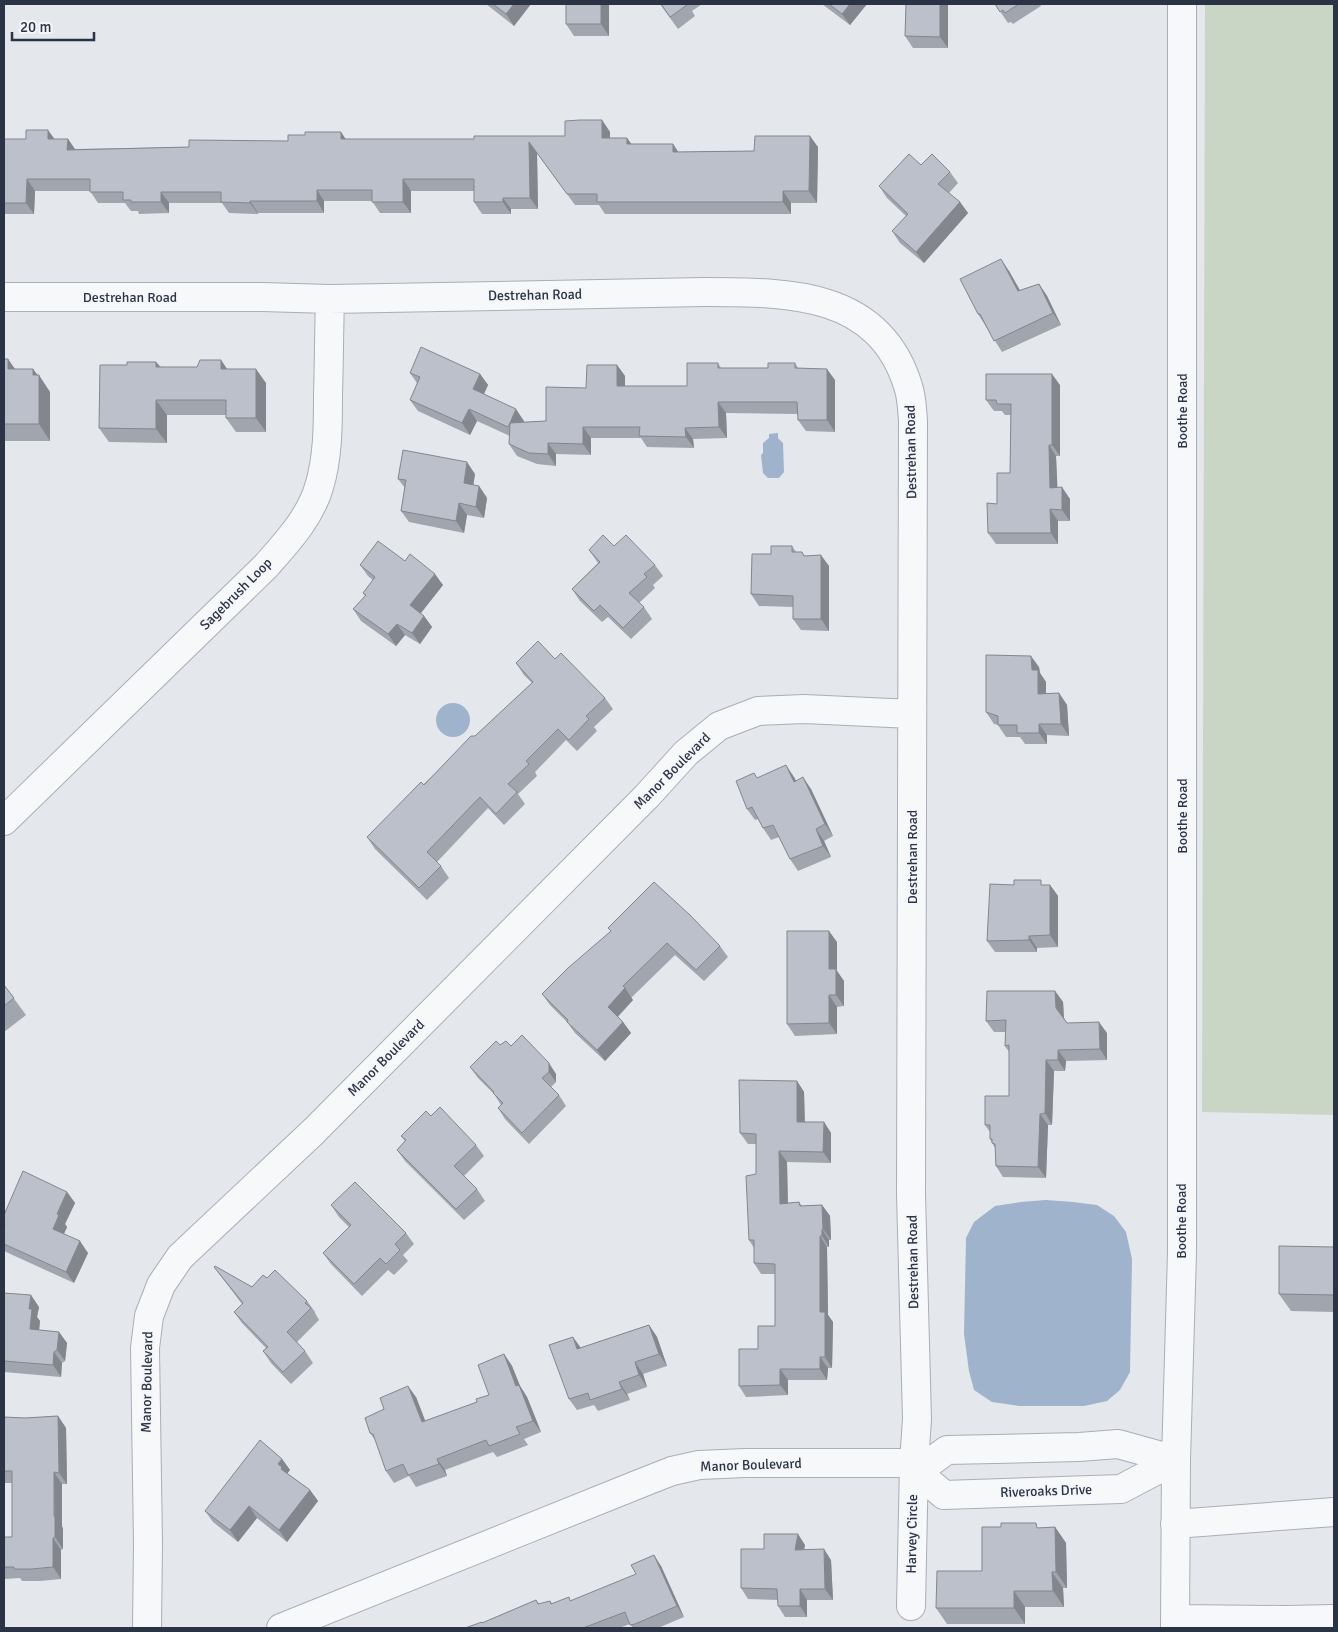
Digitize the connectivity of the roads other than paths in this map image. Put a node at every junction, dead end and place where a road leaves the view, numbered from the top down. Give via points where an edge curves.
1 (1182, 4) edge
2 (4, 297) edge
3 (330, 299) junction
4 (912, 714) junction
5 (4, 821) edge
6 (1176, 1460) junction
7 (916, 1467) junction
8 (1334, 1512) edge
9 (1175, 1524) junction
10 (911, 1606) dead end
11 (1334, 1619) edge
12 (1175, 1623) edge
13 (147, 1628) edge
14 (281, 1628) edge

1 - 6 street, Boothe Road via 1182,1252
2 - 3 street, Destrehan Road via 262,296
3 - 4 street, Destrehan Road via 762,292 820,300 849,312 875,331 896,357 909,387 913,421
3 - 5 street, Sagebrush Loop via 325,455 319,488 305,517 266,566
4 - 7 street, Destrehan Road via 912,1194
4 - 13 street, Manor Boulevard via 804,709 758,711 720,726 686,753 313,1132 180,1257 161,1285 149,1316 145,1348
6 - 7 street via 1118,1444 947,1450
6 - 7 street, Riveroaks Drive via 1121,1488 944,1495
6 - 9 street, Boothe Road
7 - 10 street, Harvey Circle
7 - 14 street, Manor Boulevard via 745,1463 699,1465 672,1471
8 - 9 street
9 - 12 street, Boothe Road
11 - 12 street

